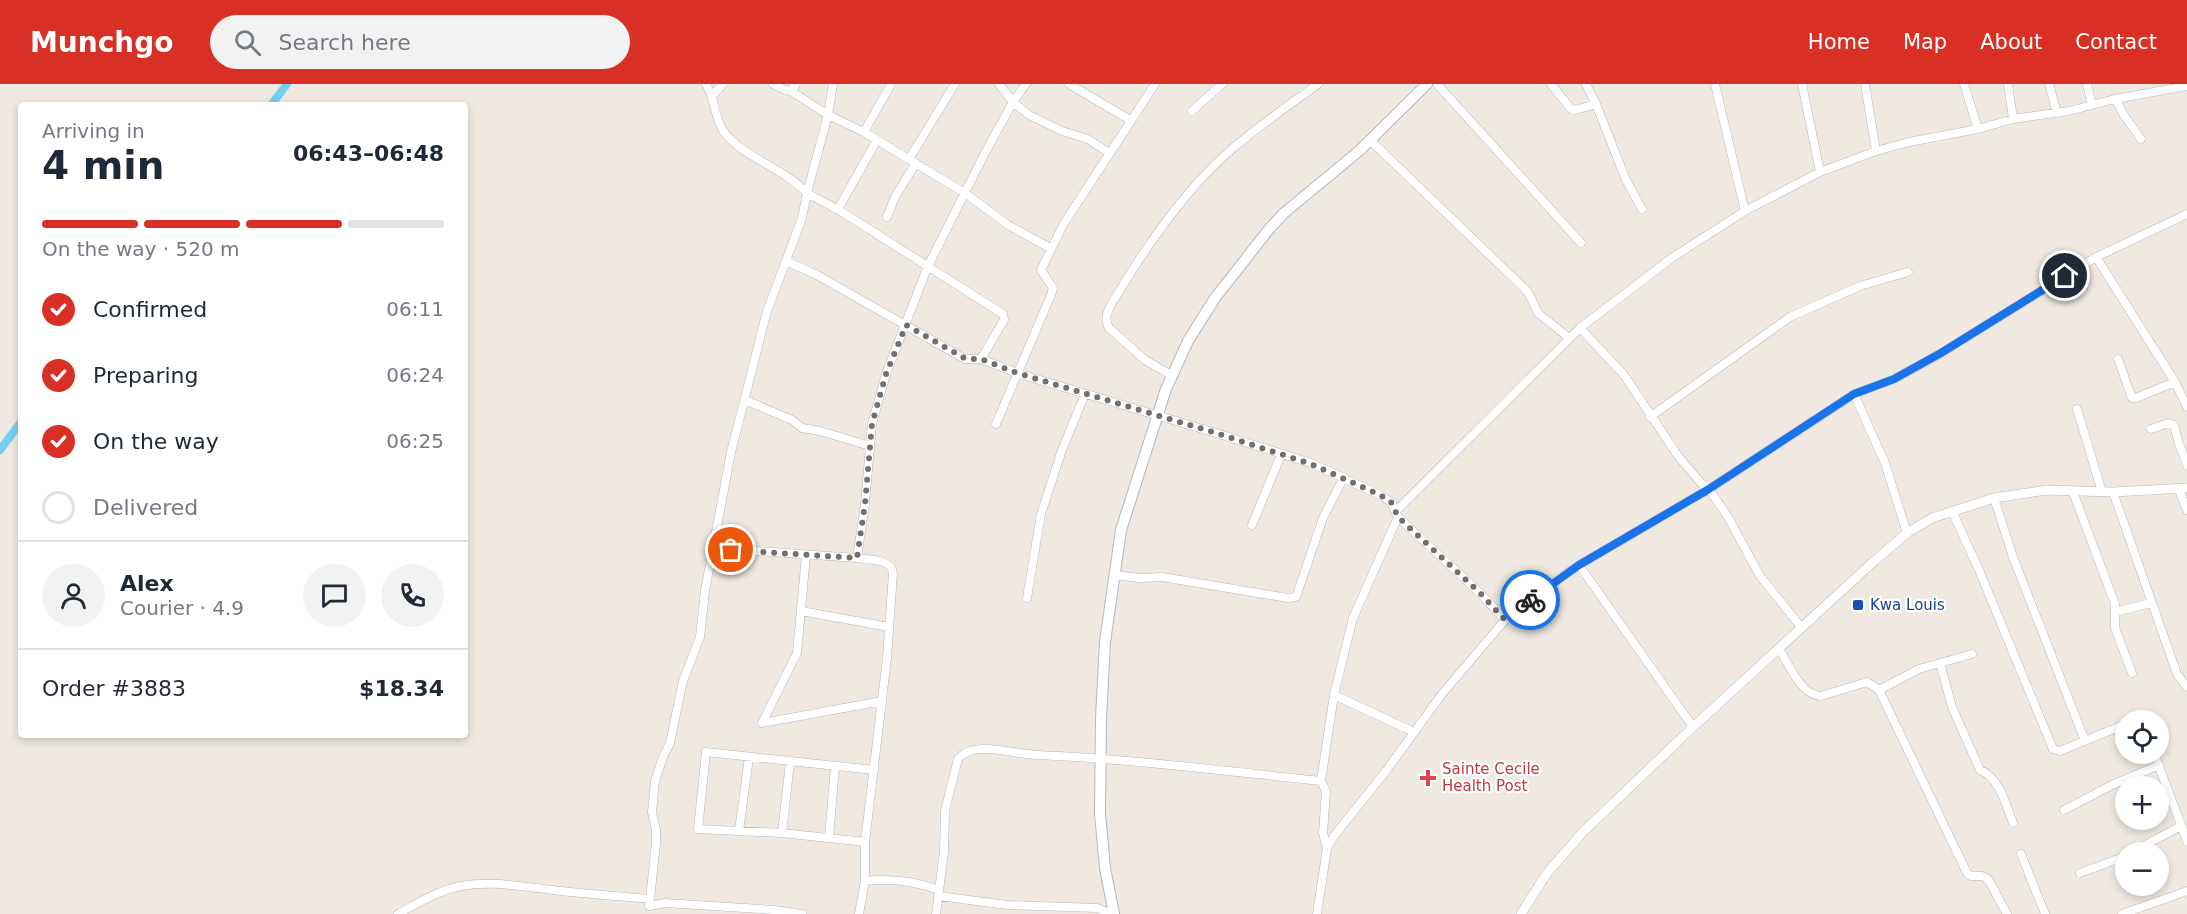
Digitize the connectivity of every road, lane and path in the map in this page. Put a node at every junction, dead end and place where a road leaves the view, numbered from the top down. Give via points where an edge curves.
1 (706, 84) edge
2 (723, 84) edge
3 (773, 84) edge
4 (833, 84) edge
5 (891, 84) edge
6 (955, 84) edge
7 (999, 84) edge
8 (1026, 84) edge
9 (1069, 84) edge
10 (1155, 84) edge
11 (1222, 84) edge
12 (1318, 84) edge
13 (1425, 84) edge
14 (1437, 84) edge
15 (1551, 84) edge
16 (1586, 84) edge
17 (1715, 84) edge
18 (1802, 84) edge
19 (1865, 84) edge
20 (1965, 84) edge
21 (2008, 84) edge
22 (2049, 84) edge
23 (2087, 84) edge
24 (2187, 86) edge
25 (794, 87) edge
26 (2159, 87) edge
27 (712, 96) junction
28 (2115, 99) junction
29 (1013, 102) junction
30 (1596, 104) junction
31 (2092, 105) junction
32 (1192, 111) dead end
33 (2058, 113) junction
34 (828, 115) junction
35 (2013, 119) junction
36 (1130, 120) junction
37 (1978, 129) junction
38 (864, 132) junction
39 (2141, 139) dead end
40 (877, 140) junction
41 (1370, 140) junction
42 (1876, 152) junction
43 (1109, 153) junction
44 (912, 161) junction
45 (1820, 172) junction
46 (965, 193) junction
47 (807, 194) junction
48 (838, 209) junction
49 (1642, 209) dead end
50 (1745, 211) junction
51 (2187, 214) edge
52 (887, 217) dead end
53 (1581, 243) dead end
54 (1050, 248) junction
55 (2096, 257) junction
56 (786, 261) junction
57 (928, 266) junction
58 (1908, 272) dead end
59 (906, 325) junction
60 (1580, 328) junction
61 (1569, 338) junction
62 (981, 359) junction
63 (2118, 359) dead end
64 (1017, 373) junction
65 (1171, 375) junction
66 (2175, 382) junction
67 (1085, 394) junction
68 (1854, 394) junction
69 (745, 400) junction
70 (2187, 407) edge
71 (2077, 409) dead end
72 (1158, 416) junction
73 (1650, 417) junction
74 (996, 424) dead end
75 (2151, 429) dead end
76 (870, 446) junction
77 (1281, 454) junction
78 (2187, 465) edge
79 (1344, 477) junction
80 (1709, 489) junction
81 (2183, 489) edge
82 (2073, 492) junction
83 (2102, 492) junction
84 (2113, 492) junction
85 (1994, 498) junction
86 (2187, 510) edge
87 (1952, 511) junction
88 (1398, 514) junction
89 (1252, 525) dead end
90 (1907, 533) junction
91 (714, 548) junction
92 (806, 555) junction
93 (857, 558) junction
94 (1579, 565) junction
95 (1116, 575) junction
96 (1027, 598) dead end
97 (2151, 603) junction
98 (801, 611) junction
99 (2115, 612) junction
100 (1505, 620) junction
101 (889, 627) junction
102 (1801, 627) junction
103 (1779, 649) junction
104 (1972, 654) dead end
105 (1940, 663) junction
106 (2132, 673) dead end
107 (2187, 687) edge
108 (1879, 690) junction
109 (1334, 695) junction
110 (882, 701) junction
111 (1693, 727) junction
112 (2115, 729) edge
113 (1414, 732) junction
114 (2085, 741) junction
115 (749, 757) junction
116 (1101, 758) junction
117 (790, 762) junction
118 (2159, 765) joint
119 (835, 766) junction
120 (874, 770) junction
121 (1321, 781) junction
122 (2064, 810) dead end
123 (2013, 823) dead end
124 (2181, 826) junction
125 (739, 831) junction
126 (782, 833) junction
127 (829, 838) junction
128 (2187, 841) edge
129 (865, 842) junction
130 (2151, 842) edge
131 (1327, 848) junction
132 (2021, 854) dead end
133 (2115, 860) edge
134 (2080, 873) dead end
135 (865, 881) junction
136 (2187, 891) edge
137 (939, 893) junction
138 (649, 906) edge
139 (2127, 913) edge
140 (398, 914) edge
141 (802, 914) edge
142 (859, 914) edge
143 (936, 914) edge
144 (1113, 914) edge
145 (1317, 914) edge
146 (1521, 914) edge
147 (2007, 914) edge
148 (2045, 914) edge

1 - 27 street
2 - 27 street
3 - 25 street via 785,90
4 - 34 street
5 - 38 street
6 - 44 street
7 - 29 street
8 - 29 street
9 - 36 street
10 - 36 street
11 - 32 street
12 - 65 street via 1214,167 1164,224 1112,303 1107,314 1109,328 1145,360
13 - 41 main road
14 - 53 street
15 - 30 street via 1571,109
16 - 30 street
17 - 50 street
18 - 45 street
19 - 42 street
20 - 37 street
21 - 35 street
22 - 33 street
23 - 31 street
24 - 26 street
25 - 34 street
26 - 28 street
27 - 47 street via 726,135
28 - 31 street
28 - 39 street
29 - 43 street via 1029,115
29 - 46 street
30 - 49 street via 1626,180
31 - 33 street
33 - 35 street
34 - 38 street
34 - 47 street
35 - 37 street
36 - 43 street
37 - 42 street
38 - 40 street
40 - 44 street
40 - 48 street
41 - 61 street via 1530,294 1538,313
41 - 65 main road via 1284,213 1255,245 1215,298
42 - 45 street
43 - 54 street
44 - 46 street
44 - 52 street
45 - 50 street
46 - 54 street via 1008,225
46 - 57 street
47 - 48 street
47 - 56 street
48 - 57 street
50 - 60 street via 1673,257
51 - 55 street
54 - 64 street via 1041,270 1052,292
55 - 66 street
55 - 68 street via 1941,353 1894,379
56 - 59 street
56 - 69 street via 767,311
57 - 59 street
57 - 62 street via 1003,314 1004,321
58 - 73 street via 1860,286 1790,316
59 - 62 street via 966,359
59 - 76 street via 879,396
60 - 61 street
60 - 73 street via 1624,375
61 - 88 street
62 - 64 street
63 - 66 street via 2132,398
64 - 67 street
64 - 74 street
65 - 72 main road
66 - 70 street
67 - 72 street
67 - 96 street via 1041,514
68 - 80 street
68 - 90 street via 1885,463
69 - 76 street via 802,428
69 - 91 street via 724,483
71 - 83 street
72 - 77 street
72 - 95 main road via 1125,516
73 - 80 street via 1678,456
75 - 78 street via 2174,424
76 - 93 street
77 - 79 street
77 - 89 street
79 - 88 street via 1391,502
79 - 95 street via 1323,518 1296,597 1162,577
80 - 94 street
80 - 102 street via 1760,576
81 - 84 street
81 - 86 street
82 - 83 street
82 - 85 street via 2047,490
82 - 99 street
83 - 84 street
84 - 97 street
85 - 87 street
85 - 114 street
87 - 90 street
87 - 114 street via 2053,749 2060,751
88 - 100 street
88 - 109 street via 1353,618
90 - 102 street
91 - 92 street
91 - 138 street via 700,638 683,681 669,743 655,781 651,812 656,843
92 - 93 street
92 - 98 street
93 - 101 street via 887,563 893,568
94 - 100 street
94 - 111 street
95 - 116 main road via 1104,653
97 - 99 street
97 - 107 street via 2177,674
98 - 101 street
98 - 110 street via 796,652 762,723
99 - 106 street via 2115,628
100 - 113 street
101 - 110 street
102 - 103 street
103 - 108 street via 1803,688 1814,695 1867,682
103 - 111 street
104 - 105 street
105 - 108 street via 1918,669
105 - 123 street via 1952,707 1980,770 1995,782
108 - 147 street via 1967,873 1988,879
109 - 113 street
109 - 121 street
110 - 120 street
111 - 146 street via 1583,832 1546,873
112 - 114 street
113 - 131 street
115 - 117 street
115 - 125 street
115 - 125 street via 705,752 698,829
116 - 121 street
116 - 137 street via 981,749 963,754 958,759 945,811
116 - 144 main road via 1100,814
117 - 119 street
117 - 126 street
118 - 122 street
118 - 124 street
119 - 120 street
119 - 127 street
120 - 129 street
121 - 131 street via 1326,791 1323,833
124 - 128 street
124 - 130 street
125 - 126 street
126 - 127 street
127 - 129 street
129 - 135 street
131 - 145 street
132 - 148 street
133 - 134 street
135 - 137 street via 905,881
135 - 142 street
136 - 139 street
137 - 143 street
137 - 144 street via 1007,905 1097,908
138 - 140 street via 507,883 482,883 441,892
138 - 141 street via 665,903

